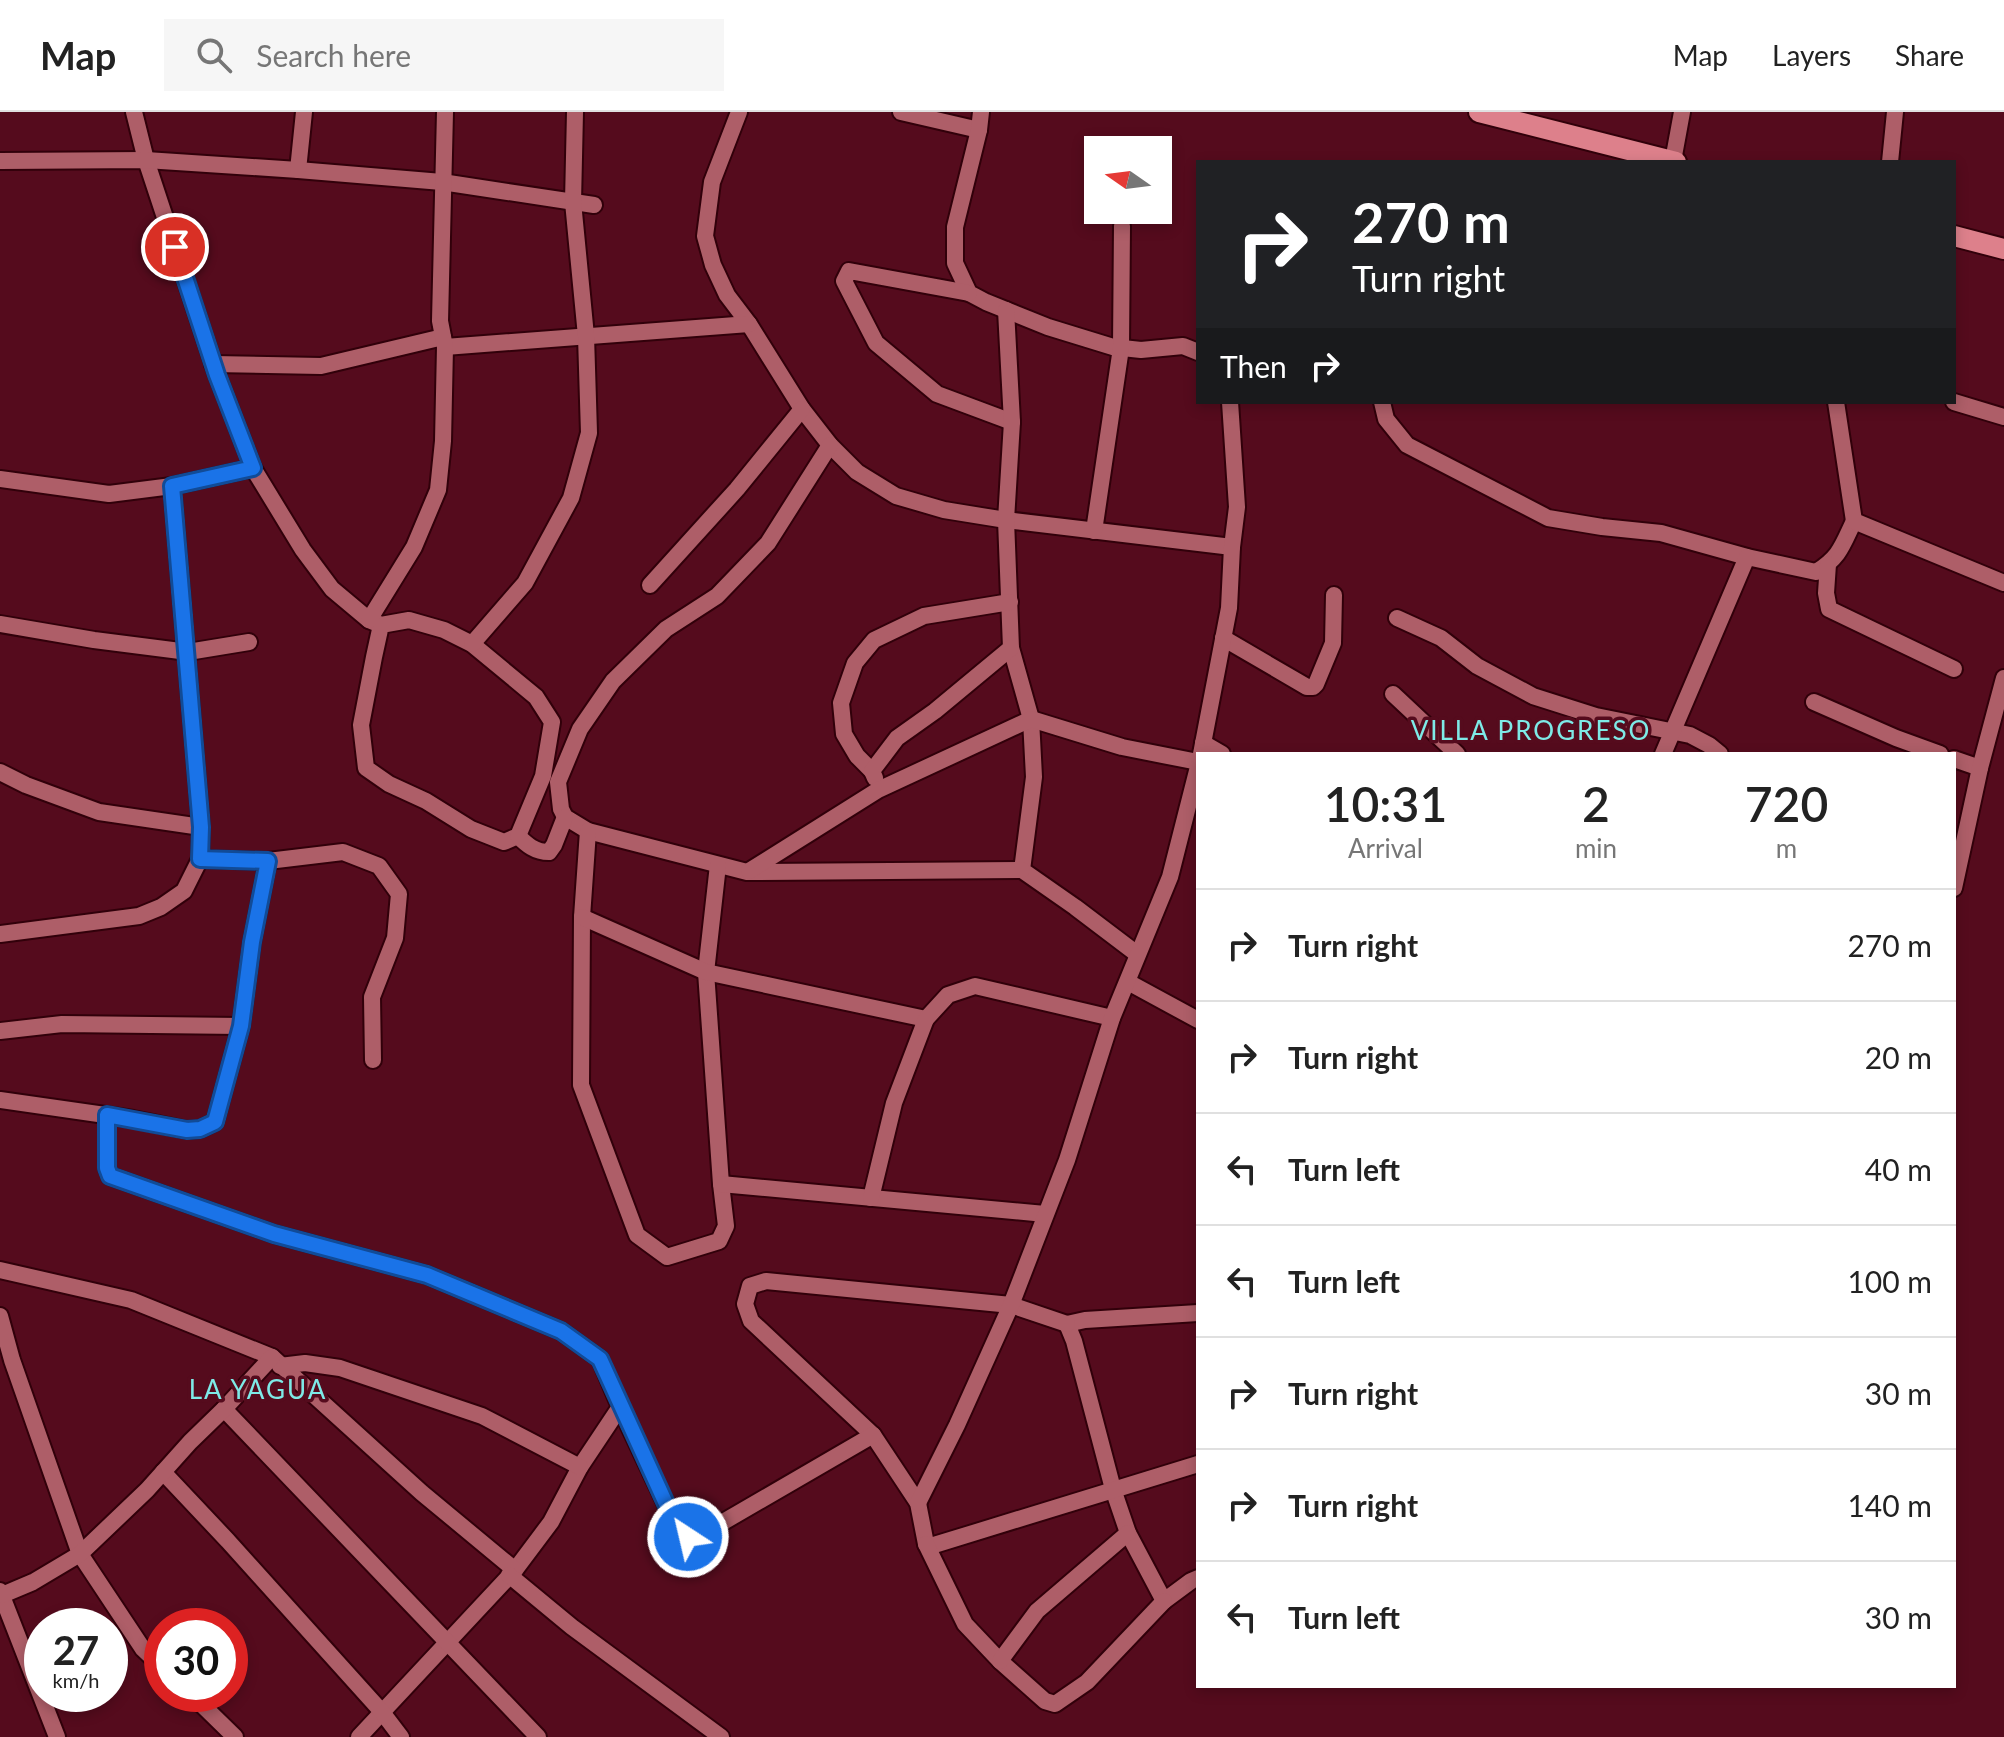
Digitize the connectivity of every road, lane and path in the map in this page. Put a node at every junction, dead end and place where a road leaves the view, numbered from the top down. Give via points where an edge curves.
1 (134, 112) edge
2 (304, 112) edge
3 (445, 112) edge
4 (575, 112) edge
5 (739, 112) edge
6 (901, 112) edge
7 (981, 112) edge
8 (1479, 112) edge
9 (1682, 112) edge
10 (1895, 112) edge
11 (979, 130) junction
12 (146, 160) junction
13 (1667, 160) edge
14 (1675, 160) edge
15 (1890, 160) edge
16 (0, 161) edge
17 (298, 170) junction
18 (442, 182) junction
19 (573, 202) junction
20 (594, 205) dead end
21 (1122, 226) dead end
22 (1956, 237) edge
23 (2004, 249) edge
24 (969, 293) junction
25 (1006, 310) junction
26 (749, 324) junction
27 (586, 336) junction
28 (444, 342) junction
29 (1121, 348) junction
30 (1196, 351) edge
31 (213, 364) junction
32 (1956, 403) edge
33 (1230, 404) edge
34 (1382, 404) edge
35 (1836, 404) edge
36 (802, 409) junction
37 (2004, 417) edge
38 (1012, 422) junction
39 (830, 445) junction
40 (253, 468) junction
41 (0, 479) edge
42 (172, 486) junction
43 (1006, 520) junction
44 (1854, 521) junction
45 (1094, 531) junction
46 (1232, 547) junction
47 (1747, 557) junction
48 (1828, 564) junction
49 (2004, 583) edge
50 (650, 585) dead end
51 (1334, 595) dead end
52 (1010, 602) junction
53 (1397, 618) dead end
54 (375, 622) junction
55 (0, 624) edge
56 (1223, 638) junction
57 (249, 642) dead end
58 (472, 644) junction
59 (1011, 648) junction
60 (188, 652) junction
61 (1954, 669) dead end
62 (2004, 678) edge
63 (1393, 694) dead end
64 (1814, 702) dead end
65 (1031, 719) junction
66 (1673, 731) junction
67 (1202, 748) edge
68 (1455, 752) edge
69 (1664, 752) edge
70 (1718, 752) edge
71 (1934, 752) edge
72 (1956, 760) edge
73 (1196, 764) edge
74 (1980, 768) junction
75 (872, 771) junction
76 (0, 772) edge
77 (1196, 772) edge
78 (878, 790) junction
79 (565, 817) junction
80 (201, 827) junction
81 (588, 831) junction
82 (518, 836) junction
83 (200, 859) junction
84 (268, 861) junction
85 (718, 865) junction
86 (1022, 870) junction
87 (747, 872) junction
88 (1956, 879) edge
89 (582, 917) junction
90 (0, 934) edge
91 (1137, 954) junction
92 (706, 972) junction
93 (1128, 982) junction
94 (1112, 1018) junction
95 (926, 1019) junction
96 (1196, 1019) edge
97 (241, 1026) junction
98 (0, 1031) edge
99 (373, 1060) dead end
100 (0, 1100) edge
101 (107, 1115) junction
102 (721, 1184) junction
103 (871, 1198) junction
104 (1045, 1214) junction
105 (0, 1270) edge
106 (1011, 1305) junction
107 (1196, 1313) edge
108 (0, 1316) edge
109 (1067, 1324) junction
110 (276, 1362) junction
111 (620, 1407) junction
112 (224, 1409) junction
113 (873, 1435) junction
114 (1196, 1465) edge
115 (580, 1467) junction
116 (163, 1472) junction
117 (1113, 1489) junction
118 (918, 1503) junction
119 (1128, 1533) junction
120 (926, 1544) junction
121 (80, 1554) junction
122 (512, 1572) junction
123 (1196, 1579) edge
124 (1, 1593) edge
125 (1164, 1601) junction
126 (447, 1643) junction
127 (144, 1650) edge
128 (1000, 1661) junction
129 (209, 1712) edge
130 (382, 1712) junction
131 (57, 1737) edge
132 (235, 1737) edge
133 (359, 1737) edge
134 (401, 1737) edge
135 (538, 1737) edge
136 (721, 1737) edge

1 - 12 street
2 - 17 street
3 - 18 street
4 - 19 street
5 - 26 street via 712,182 705,236 727,295
6 - 11 street
7 - 11 street
8 - 13 main road
9 - 14 street
10 - 15 street
11 - 24 street via 955,227 955,263
12 - 16 street
12 - 17 street
12 - 31 street
17 - 18 street
18 - 19 street
18 - 28 street
19 - 20 street
19 - 27 street
21 - 29 street
22 - 23 main road
24 - 25 street
24 - 38 street via 849,271 844,281 876,343 937,394
25 - 29 street
25 - 38 street
26 - 27 street
26 - 36 street
27 - 28 street
27 - 58 street via 589,433 571,498 525,583
28 - 31 street via 321,366
28 - 54 street via 438,490
29 - 30 street via 1183,346
29 - 45 street
31 - 40 street
32 - 37 street
33 - 46 street via 1237,507
34 - 47 street via 1386,419 1407,445 1548,518 1661,533
35 - 44 street
36 - 39 street
36 - 50 street
38 - 43 street
39 - 43 street via 857,472 896,496
39 - 79 street via 768,543 717,596 666,629 613,681 580,729 558,782
40 - 42 street
40 - 54 street via 332,589
41 - 42 street via 109,494
42 - 60 street
43 - 45 street
43 - 52 street
44 - 48 street
44 - 49 street
45 - 46 street
46 - 56 street
47 - 48 street via 1816,572
47 - 66 street
48 - 61 street via 1829,609
51 - 56 street via 1333,643 1313,687
52 - 59 street
52 - 75 street via 924,616 874,640 855,663 841,703 844,734
53 - 66 street via 1441,638 1477,666 1533,696 1596,716
54 - 58 street via 409,620
54 - 82 street via 361,725 366,768 471,829 504,842
55 - 60 street
56 - 67 street
57 - 60 street
58 - 82 street via 536,697 552,722 543,776
59 - 65 street
59 - 75 street via 897,738
60 - 80 street
62 - 74 street
63 - 68 street
64 - 71 street
65 - 73 street
65 - 78 street
65 - 86 street via 1034,777
66 - 69 street
66 - 70 street
72 - 74 street
74 - 88 street
75 - 78 street
76 - 80 street via 99,812
77 - 91 street via 1170,877
78 - 87 street
79 - 81 street
79 - 82 street via 549,852 528,846
80 - 83 street
81 - 85 street
81 - 89 street
83 - 84 street
83 - 90 street via 184,891 139,916
84 - 97 street
84 - 99 street via 343,852 379,866 399,894 395,938 372,997
85 - 87 street
85 - 92 street
86 - 87 street
86 - 91 street
89 - 92 street
89 - 102 street via 581,1085 637,1235 667,1257 719,1241 726,1226
91 - 93 street
92 - 95 street
92 - 102 street
93 - 94 street
93 - 96 street
94 - 95 street via 975,986 948,995
94 - 104 street
95 - 103 street via 894,1103
97 - 98 street via 62,1024
97 - 101 street via 215,1122 187,1130
100 - 101 street
101 - 111 street via 110,1176 274,1234 427,1275 561,1331 600,1359
102 - 103 street
103 - 104 street
104 - 106 street
105 - 110 street via 131,1300
106 - 109 street
106 - 113 street via 766,1281 750,1286 745,1304 751,1321
106 - 118 street
107 - 109 street
108 - 121 street
109 - 117 street
110 - 112 street
110 - 115 street via 340,1368 482,1416
110 - 122 street
111 - 113 street via 678,1530 688,1537 699,1536
111 - 115 street
112 - 116 street
112 - 126 street
113 - 118 street
114 - 117 street
115 - 122 street via 551,1522
116 - 121 street
116 - 130 street
117 - 119 street
117 - 120 street
118 - 120 street
119 - 125 street
119 - 128 street via 1037,1611
120 - 128 street via 965,1624
121 - 124 street via 33,1582
121 - 127 street
122 - 126 street
122 - 136 street via 572,1627
123 - 125 street
124 - 131 street
125 - 128 street via 1087,1682 1055,1704
126 - 130 street
126 - 135 street
129 - 132 street
130 - 133 street
130 - 134 street

